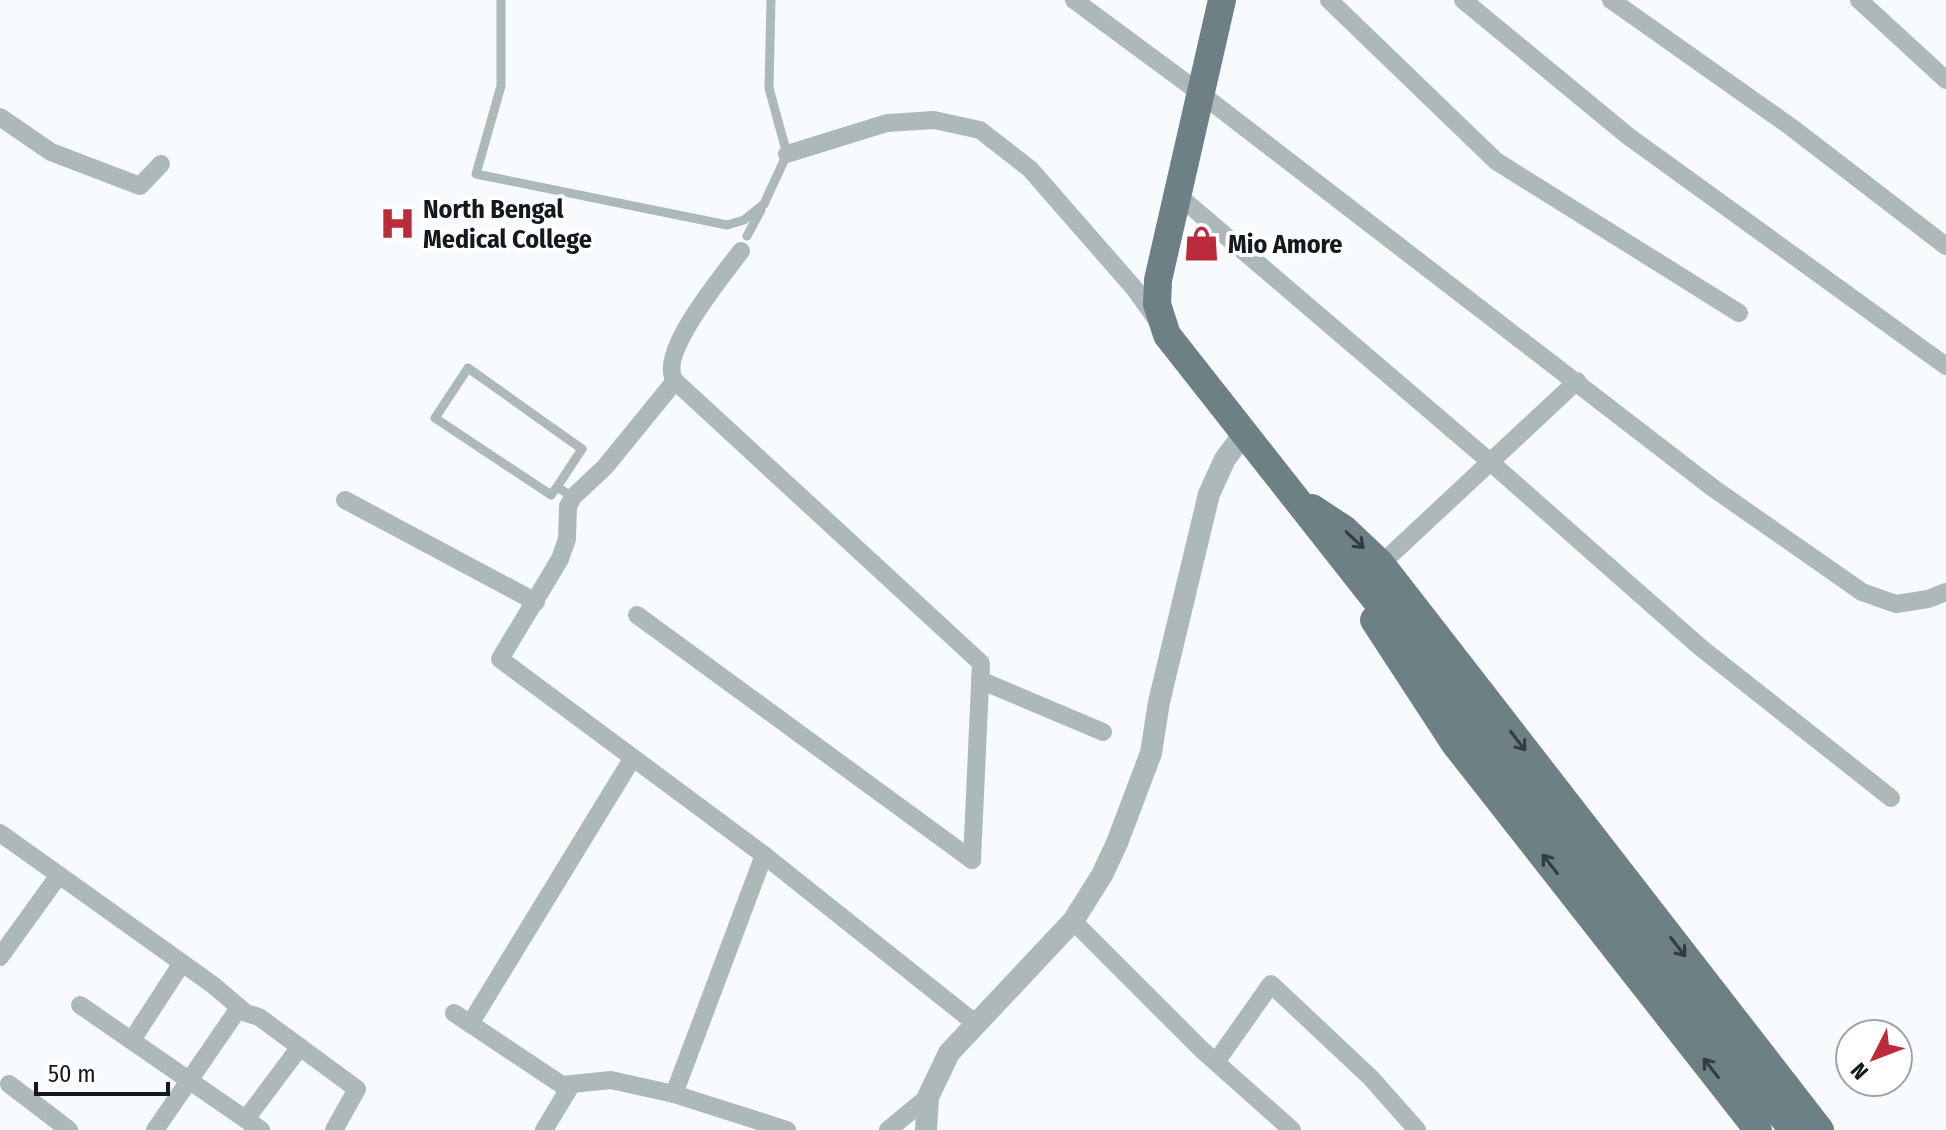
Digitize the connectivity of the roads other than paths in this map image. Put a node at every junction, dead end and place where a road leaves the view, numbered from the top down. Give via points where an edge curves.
1 (501, 0) edge
2 (771, 0) edge
3 (1074, 0) edge
4 (1222, 0) edge
5 (1329, 0) edge
6 (1463, 0) edge
7 (1611, 0) edge
8 (1859, 0) edge
9 (1946, 80) edge
10 (1200, 93) junction
11 (0, 117) edge
12 (787, 154) junction
13 (161, 164) dead end
14 (1179, 196) junction
15 (764, 204) junction
16 (744, 244) joint
17 (1946, 246) edge
18 (1739, 313) dead end
19 (1167, 335) junction
20 (1946, 366) edge
21 (675, 381) junction
22 (1577, 381) junction
23 (1243, 435) junction
24 (1488, 460) junction
25 (565, 492) junction
26 (1291, 495) junction
27 (345, 500) dead end
28 (1381, 564) junction
29 (1365, 589) junction
30 (1946, 592) edge
31 (536, 602) junction
32 (637, 615) dead end
33 (980, 680) junction
34 (1103, 732) dead end
35 (632, 759) junction
36 (1891, 798) dead end
37 (0, 833) edge
38 (764, 855) junction
39 (59, 875) junction
40 (1073, 921) junction
41 (0, 957) edge
42 (182, 963) junction
43 (80, 1005) dead end
44 (239, 1008) junction
45 (454, 1013) dead end
46 (975, 1023) junction
47 (470, 1024) junction
48 (132, 1040) junction
49 (300, 1047) junction
50 (1216, 1062) junction
51 (190, 1079) junction
52 (9, 1084) dead end
53 (570, 1087) junction
54 (674, 1094) junction
55 (928, 1097) junction
56 (254, 1125) edge
57 (69, 1130) edge
58 (155, 1130) edge
59 (334, 1130) edge
60 (544, 1130) edge
61 (787, 1130) edge
62 (888, 1130) edge
63 (926, 1130) edge
64 (1292, 1130) edge
65 (1417, 1130) edge
66 (1758, 1130) edge
67 (1793, 1130) edge
68 (1820, 1130) edge

1 - 15 lane via 501,86 476,174 710,224 736,224
2 - 12 lane via 769,88
3 - 10 street
4 - 10 main road
5 - 18 street via 1496,161
6 - 20 street via 1628,136
7 - 17 street via 1791,127
8 - 9 street
10 - 14 main road
10 - 22 street
11 - 13 street via 51,152 140,186
12 - 15 lane
12 - 19 street via 887,123 934,120 980,130 1030,169 1134,288
14 - 19 main road via 1158,280 1157,304
14 - 24 street
15 - 16 lane
16 - 21 street via 685,332 672,361
19 - 23 main road
21 - 25 street via 605,467
21 - 33 street via 981,663
22 - 24 street
22 - 30 street via 1713,488 1862,592 1896,604
23 - 26 main road
23 - 40 street via 1209,494 1144,775 1102,875
24 - 28 street
24 - 36 street via 1700,647
25 - 25 lane via 551,495 435,418 468,368 582,449
25 - 31 street via 564,549
26 -> 28 main road via 1344,529
26 - 29 main road
27 - 31 street
28 -> 68 main road
66 -> 29 main road via 1455,744 1372,618
29 - 67 main road
31 - 35 street via 500,659
32 - 33 street via 972,860
33 - 34 street
35 - 38 street
35 - 47 street
37 - 39 street
38 - 46 street
38 - 54 street
39 - 41 street
39 - 42 street
40 - 46 street
40 - 50 street
42 - 44 street
42 - 48 street
43 - 48 street
44 - 49 street
44 - 51 street
45 - 47 street
46 - 55 street via 949,1053
47 - 53 street
48 - 51 street
49 - 56 street
49 - 59 street via 357,1089
50 - 64 street
50 - 65 street via 1271,984 1371,1078
51 - 56 street
51 - 58 street
52 - 57 street
53 - 54 street via 611,1080
53 - 60 street
54 - 61 street
55 - 62 street
55 - 63 street

